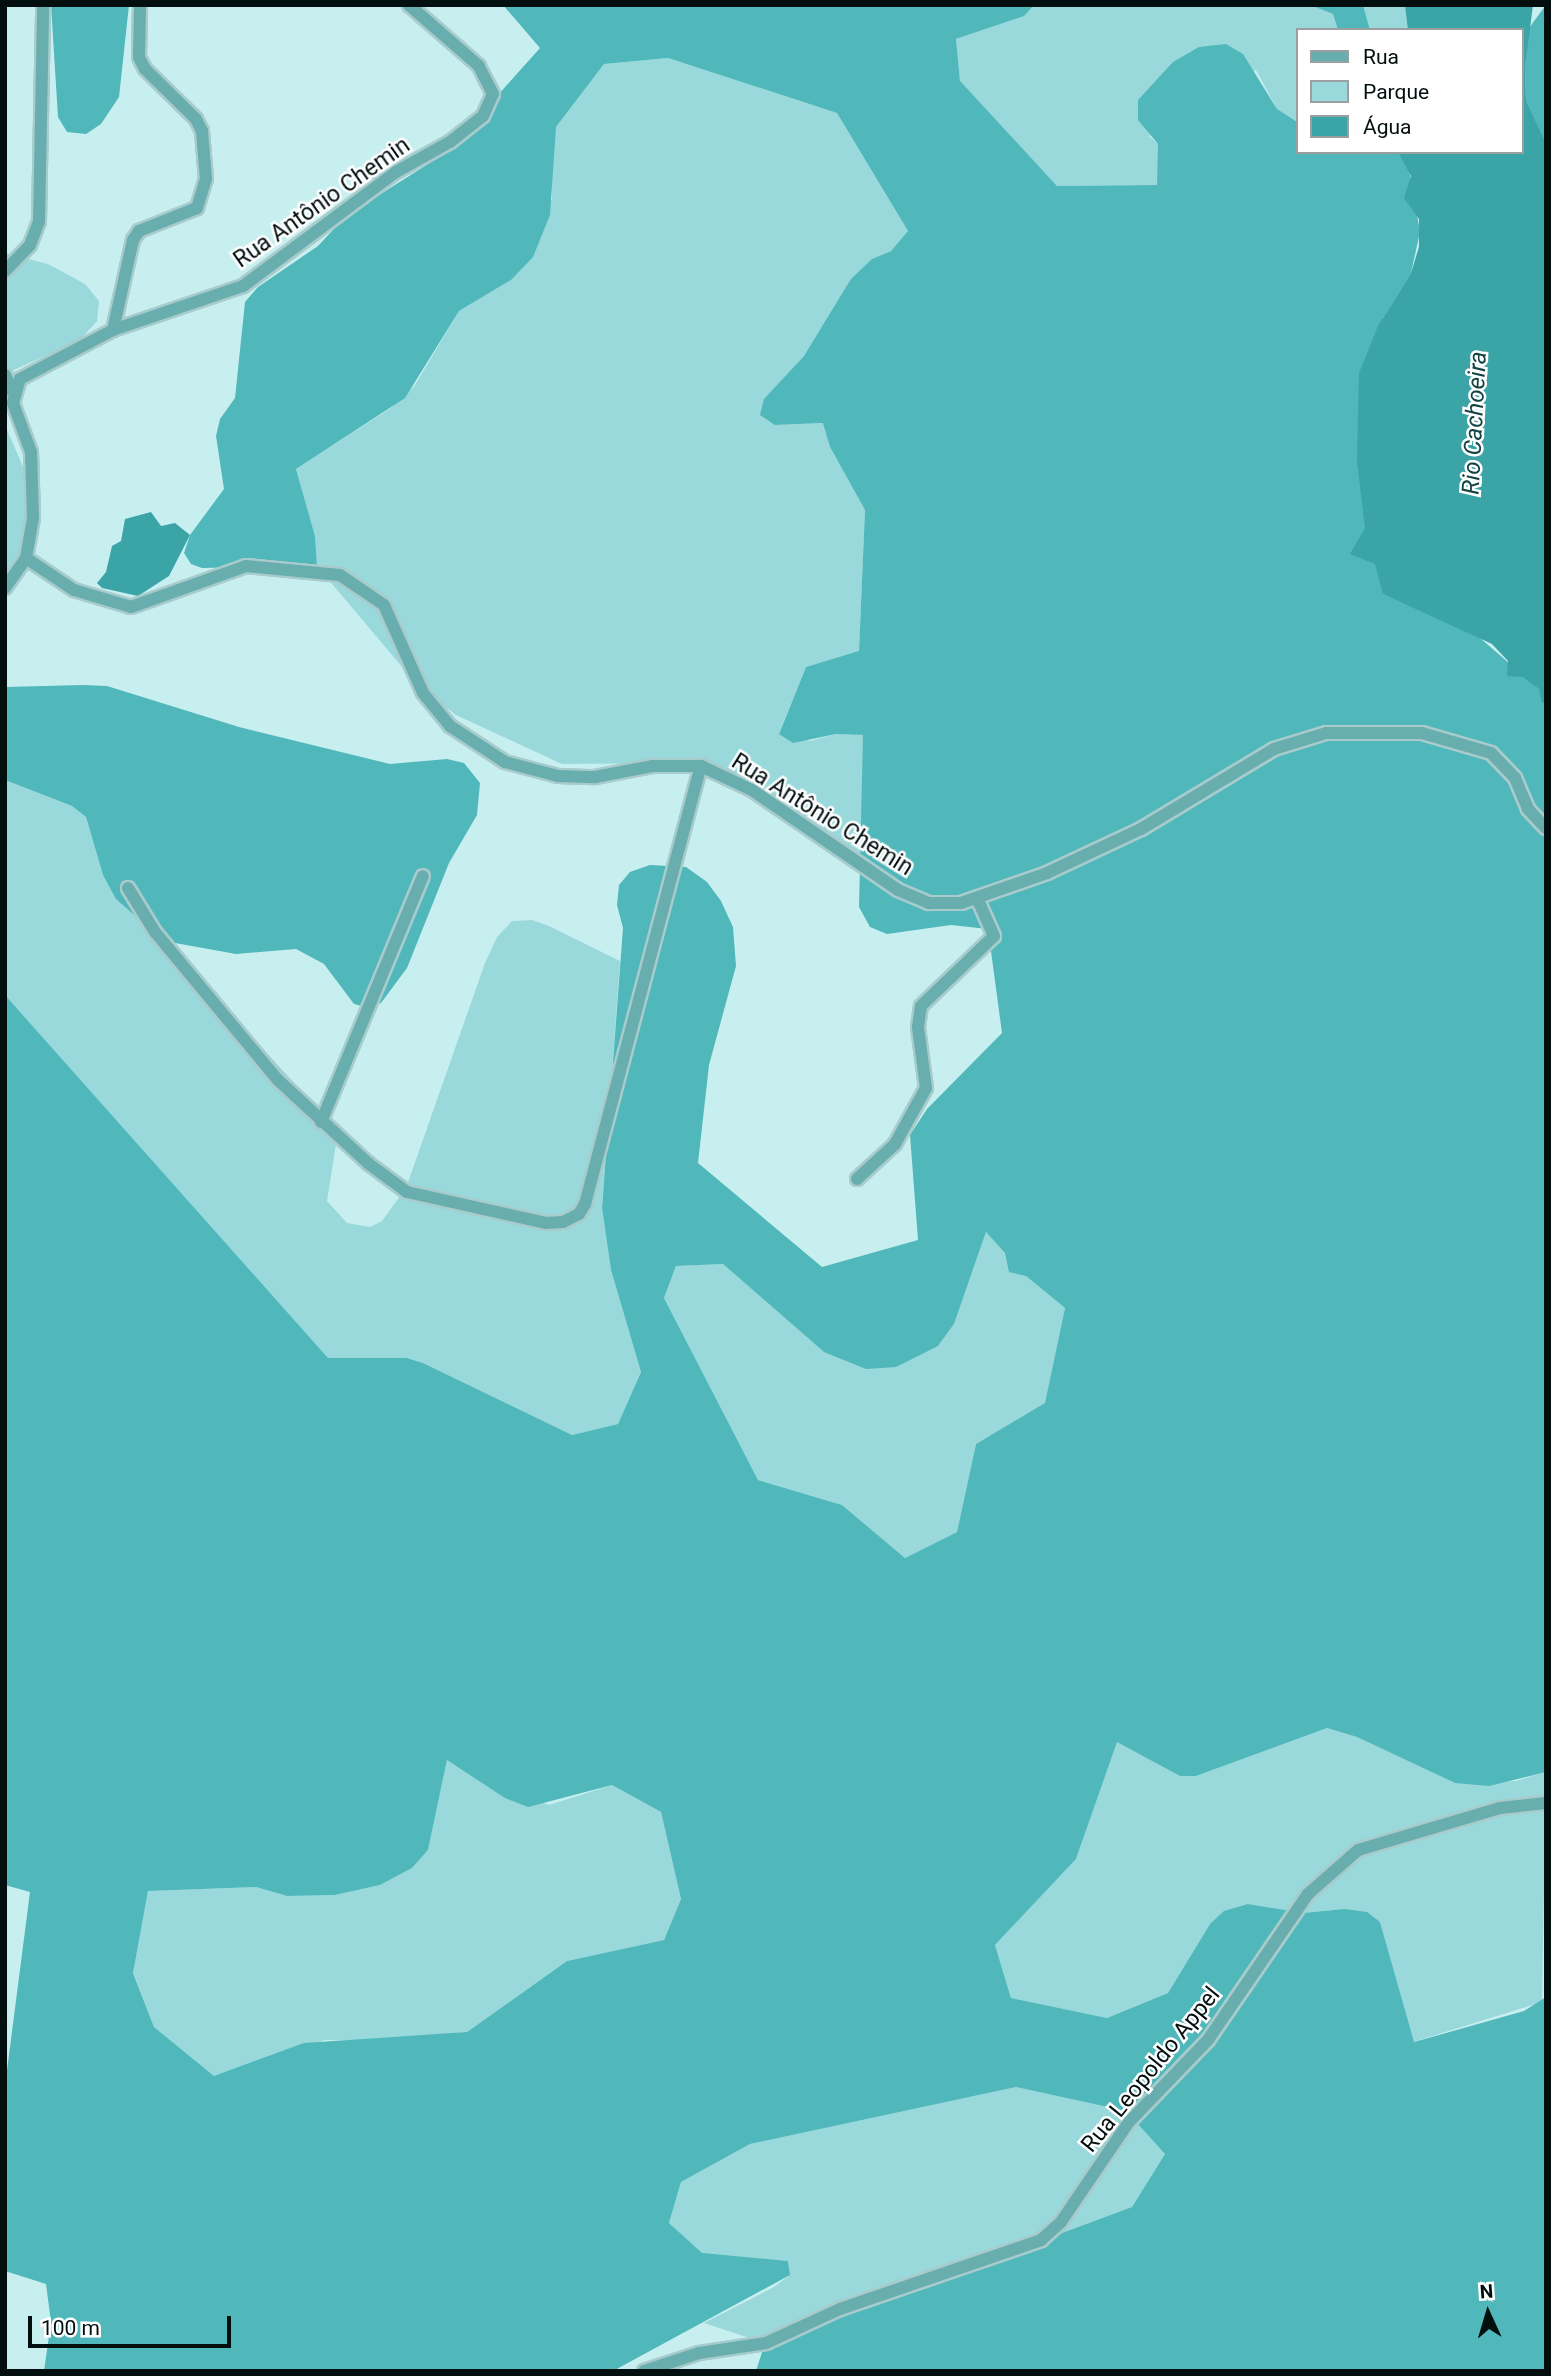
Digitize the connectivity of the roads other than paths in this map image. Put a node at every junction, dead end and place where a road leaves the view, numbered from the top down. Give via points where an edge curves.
1 (43, 5) edge
2 (140, 5) edge
3 (409, 5) edge
4 (5, 271) edge
5 (113, 330) junction
6 (5, 375) edge
7 (13, 392) junction
8 (26, 558) junction
9 (5, 588) edge
10 (702, 766) junction
11 (1546, 828) edge
12 (423, 876) dead end
13 (128, 888) dead end
14 (977, 898) junction
15 (321, 1122) junction
16 (857, 1179) dead end
17 (1546, 1803) edge
18 (643, 2371) edge

1 - 4 street via 39,222 30,245
2 - 5 street via 139,57 145,69 196,119 202,131 206,180 204,197 189,214 139,231
3 - 5 street, Rua Antônio Chemin via 479,66 493,94 483,116 367,193 243,286
5 - 7 street, Rua Antônio Chemin via 20,379
6 - 7 street
7 - 8 street via 31,452 33,518
8 - 9 street
8 - 10 street, Rua Antônio Chemin via 74,590 131,607 246,566 340,575 383,605 423,693 450,726 505,762 558,776
10 - 14 street, Rua Antônio Chemin via 752,790 898,890 929,903
10 - 15 street via 579,1214 545,1223 407,1192
11 - 14 street, Rua Antônio Chemin via 1528,809 1515,778 1491,753 1422,733 1326,733 1274,749 1140,829 1047,873
12 - 15 street
13 - 15 street via 155,932 278,1080
14 - 16 street via 994,936 921,1006 918,1027 926,1088 894,1144
17 - 18 street, Rua Leopoldo Appel via 1500,1808 1358,1850 1308,1894 1208,2040 1129,2122 1061,2222 1041,2241 839,2309 766,2343 699,2353

